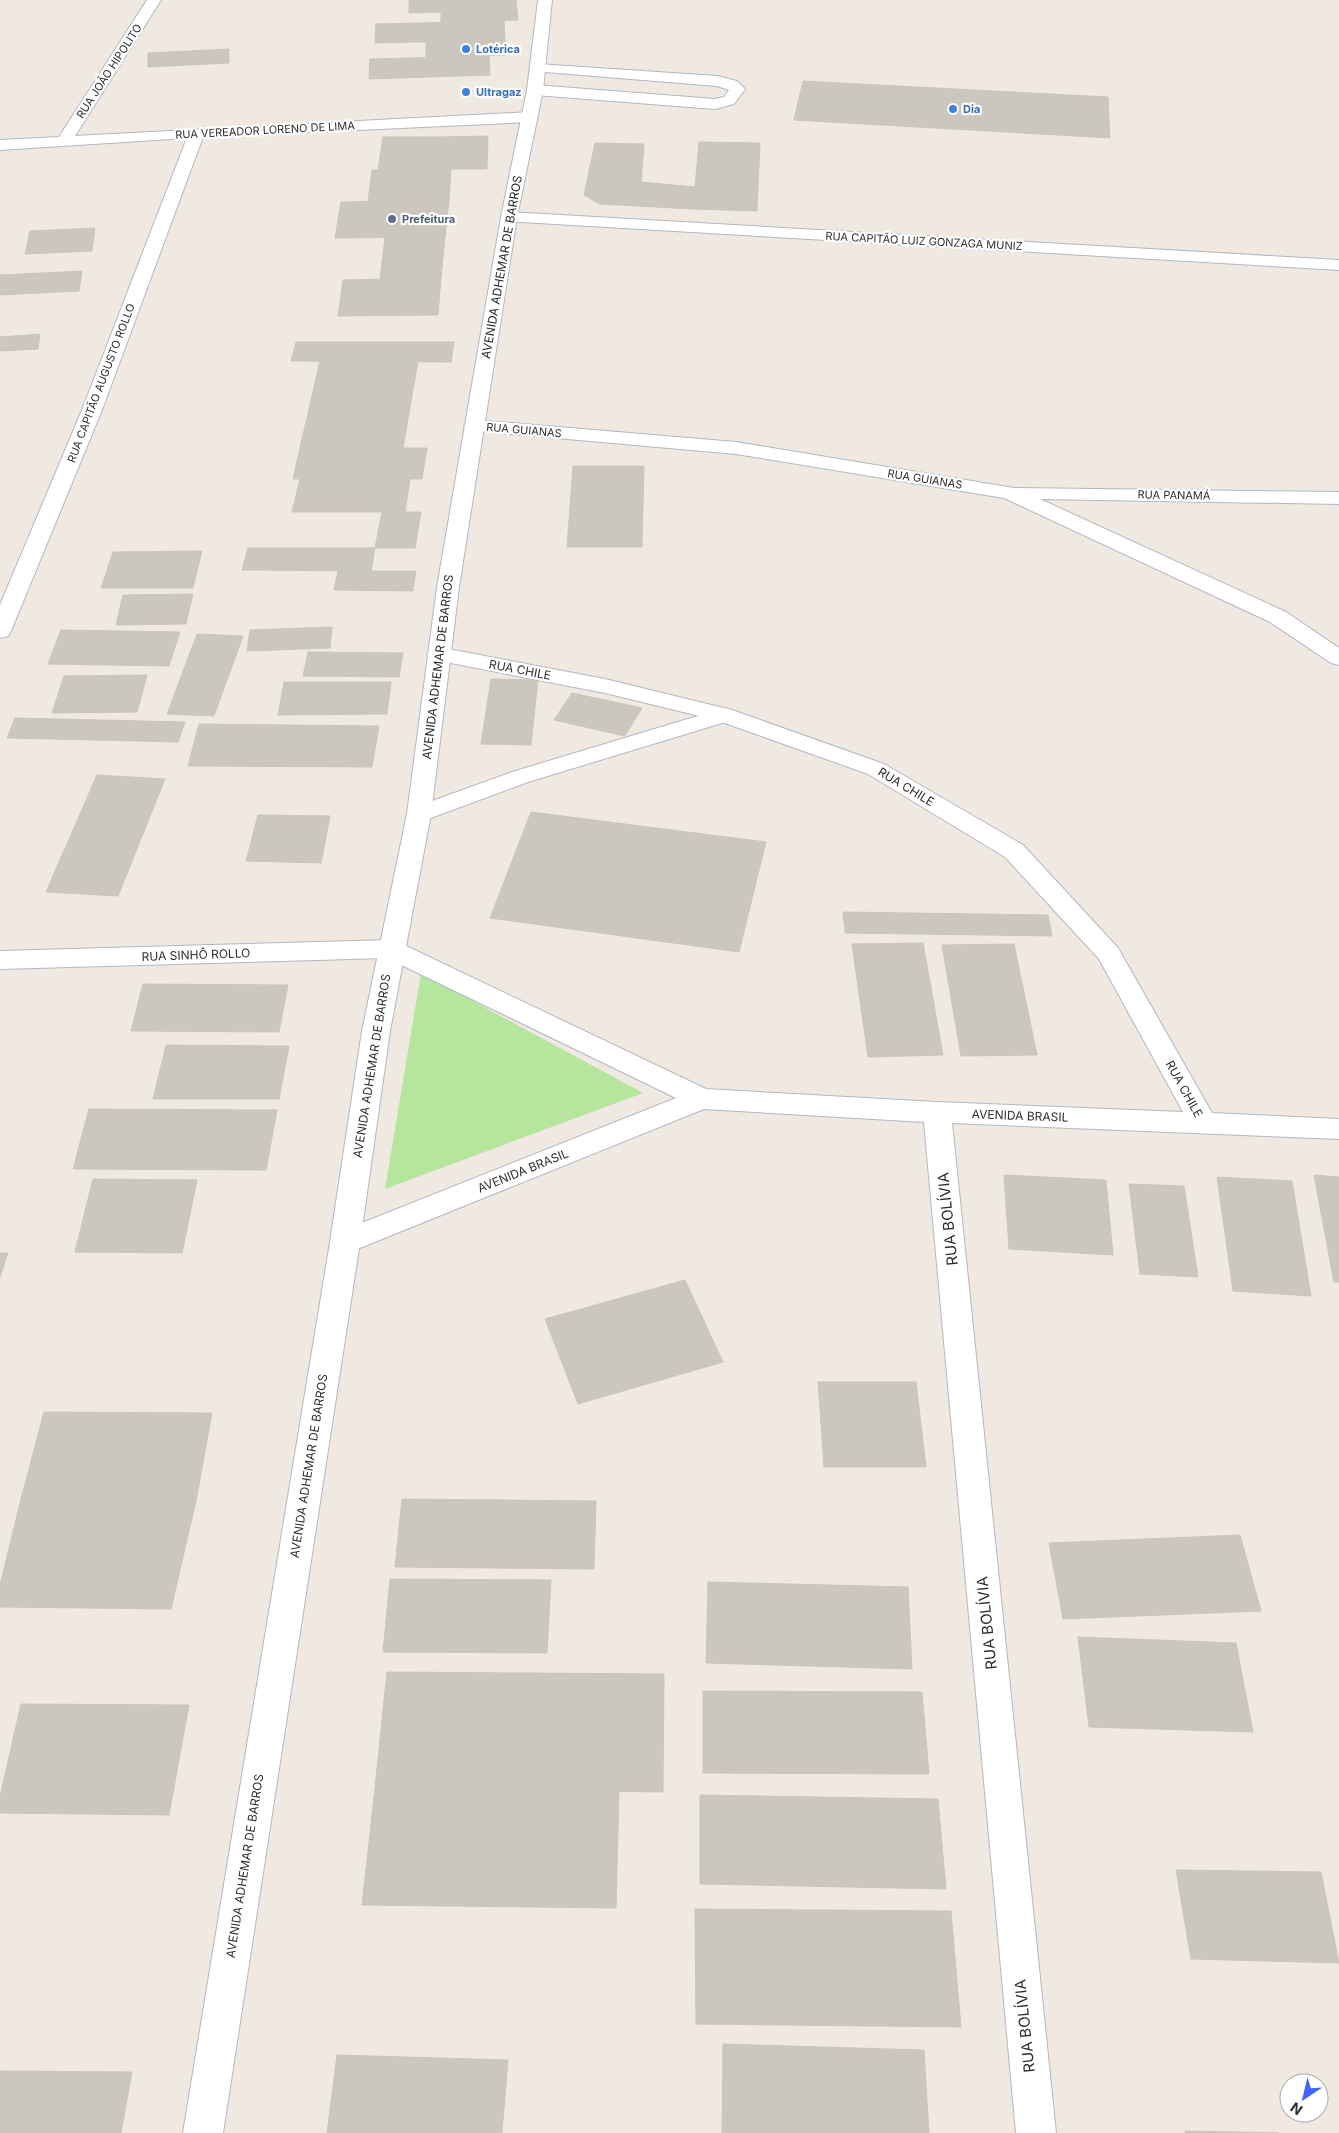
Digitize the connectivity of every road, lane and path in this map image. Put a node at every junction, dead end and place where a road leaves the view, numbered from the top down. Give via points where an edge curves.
1 (154, 0) edge
2 (545, 0) edge
3 (537, 79) junction
4 (530, 117) junction
5 (197, 133) junction
6 (63, 142) junction
7 (0, 145) edge
8 (510, 218) junction
9 (1339, 265) edge
10 (474, 426) junction
11 (1009, 493) junction
12 (1339, 498) edge
13 (0, 631) edge
14 (438, 654) junction
15 (1339, 658) edge
16 (724, 715) junction
17 (419, 814) junction
18 (392, 949) junction
19 (0, 960) edge
20 (702, 1099) junction
21 (937, 1112) junction
22 (1204, 1123) junction
23 (1339, 1129) edge
24 (345, 1242) junction
25 (202, 2133) edge
26 (1036, 2133) edge

1 - 6 street, RUA JOÃO HIPOLITO
2 - 3 street, AVENIDA ADHEMAR DE BARROS
3 - 3 street via 717,80 732,84 737,89 733,99 715,104
3 - 4 street, AVENIDA ADHEMAR DE BARROS
4 - 5 street, RUA VEREADOR LORENO DE LIMA
4 - 8 street, AVENIDA ADHEMAR DE BARROS
5 - 6 street, RUA VEREADOR LORENO DE LIMA
5 - 13 street, RUA CAPITÃO AUGUSTO ROLLO via 92,410
6 - 7 street, RUA VEREADOR LORENO DE LIMA
8 - 9 street, RUA CAPITÃO LUIZ GONZAGA MUNIZ via 686,221
8 - 10 street, AVENIDA ADHEMAR DE BARROS
10 - 11 street, RUA GUIANAS via 736,448
10 - 14 street, AVENIDA ADHEMAR DE BARROS
11 - 12 street, RUA PANAMÁ
11 - 15 street, RUA GUIANAS via 1278,617
14 - 16 street, RUA CHILE via 605,686
14 - 17 street, AVENIDA ADHEMAR DE BARROS
16 - 17 street via 529,774
16 - 22 street, RUA CHILE via 876,769 1014,851 1109,954
17 - 18 street, AVENIDA ADHEMAR DE BARROS
18 - 19 street, RUA SINHÔ ROLLO
18 - 20 street, AVENIDA BRASIL
18 - 24 street, AVENIDA ADHEMAR DE BARROS via 376,1031
20 - 21 street, AVENIDA BRASIL
20 - 24 street, AVENIDA BRASIL
21 - 22 street, AVENIDA BRASIL
21 - 26 street, RUA BOLÍVIA
22 - 23 street, AVENIDA BRASIL
24 - 25 street, AVENIDA ADHEMAR DE BARROS

